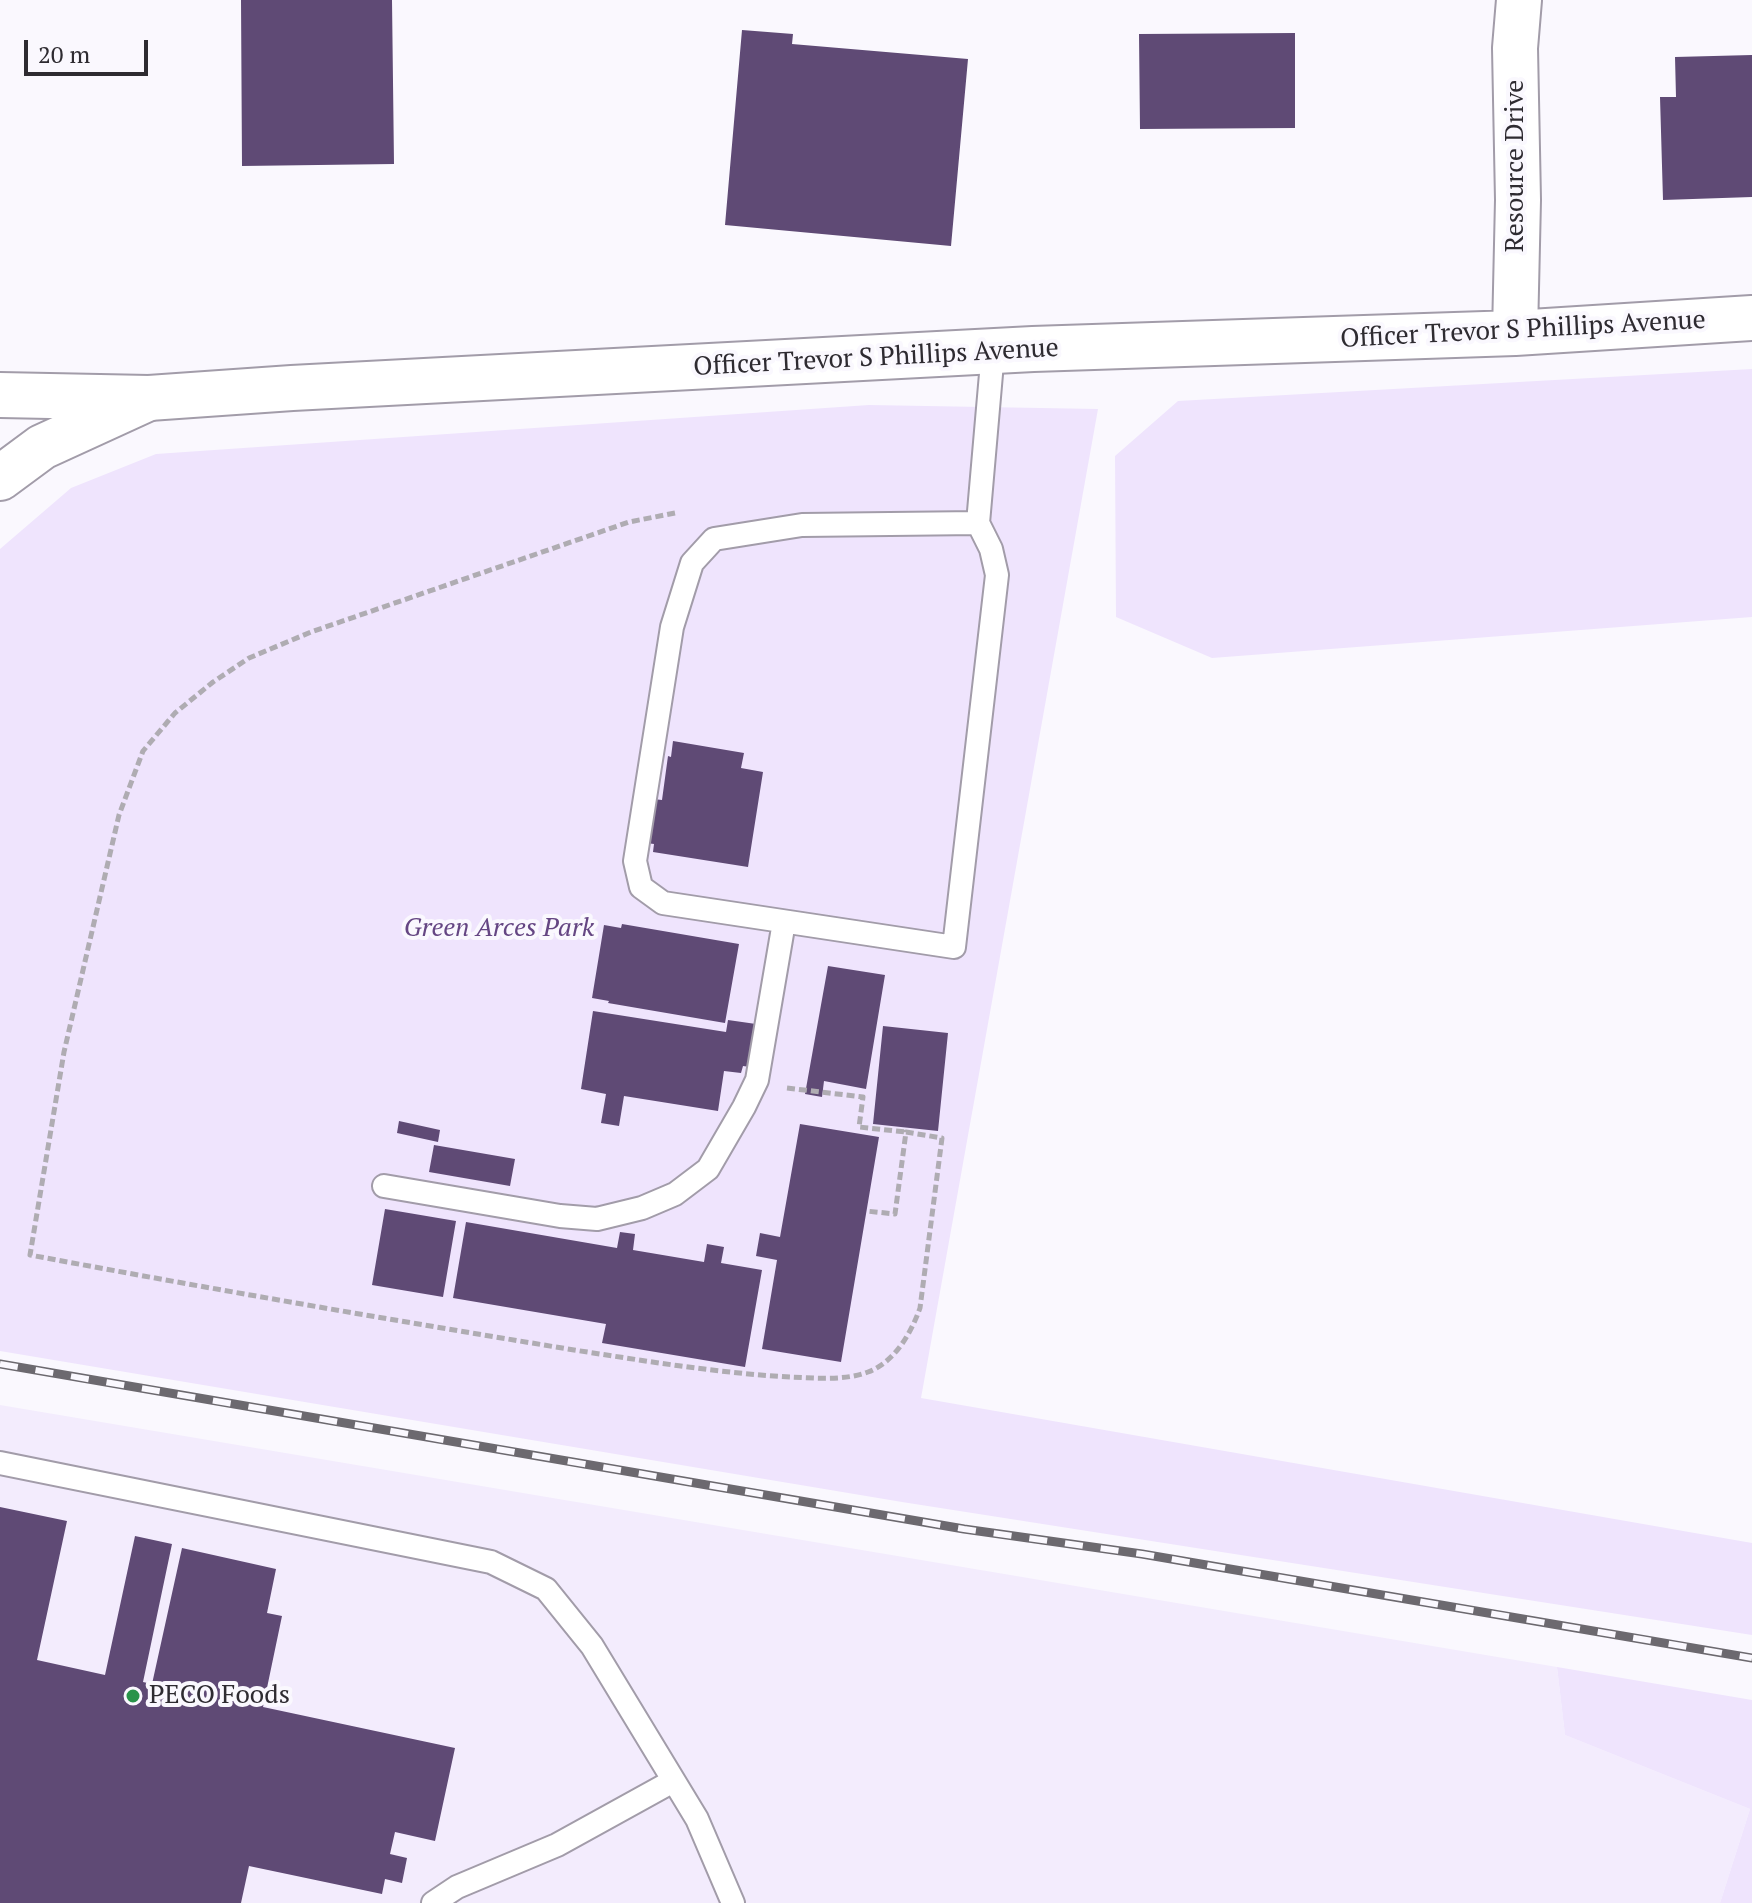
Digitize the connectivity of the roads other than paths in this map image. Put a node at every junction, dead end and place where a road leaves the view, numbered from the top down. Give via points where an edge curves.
1 (1519, 0) edge
2 (1752, 318) edge
3 (1515, 333) junction
4 (993, 351) junction
5 (0, 395) edge
6 (149, 398) junction
7 (0, 478) edge
8 (978, 523) junction
9 (784, 922) junction
10 (384, 1186) dead end
11 (0, 1463) edge
12 (673, 1781) junction
13 (433, 1903) edge
14 (733, 1903) edge

1 - 3 street, Resource Drive
2 - 3 street, Officer Trevor S Phillips Avenue
3 - 4 street, Officer Trevor S Phillips Avenue
4 - 6 street, Officer Trevor S Phillips Avenue
4 - 8 lane
5 - 6 street, Officer Trevor S Phillips Avenue
6 - 7 street via 42,447
8 - 9 lane via 997,575 954,947
8 - 9 lane via 802,525 714,539 692,563 672,627 635,861 641,887 663,903
9 - 10 lane via 757,1080 708,1169 675,1194 597,1219
11 - 12 lane via 491,1562 546,1589 592,1646
12 - 13 lane via 557,1845 457,1887
12 - 14 lane via 697,1819

